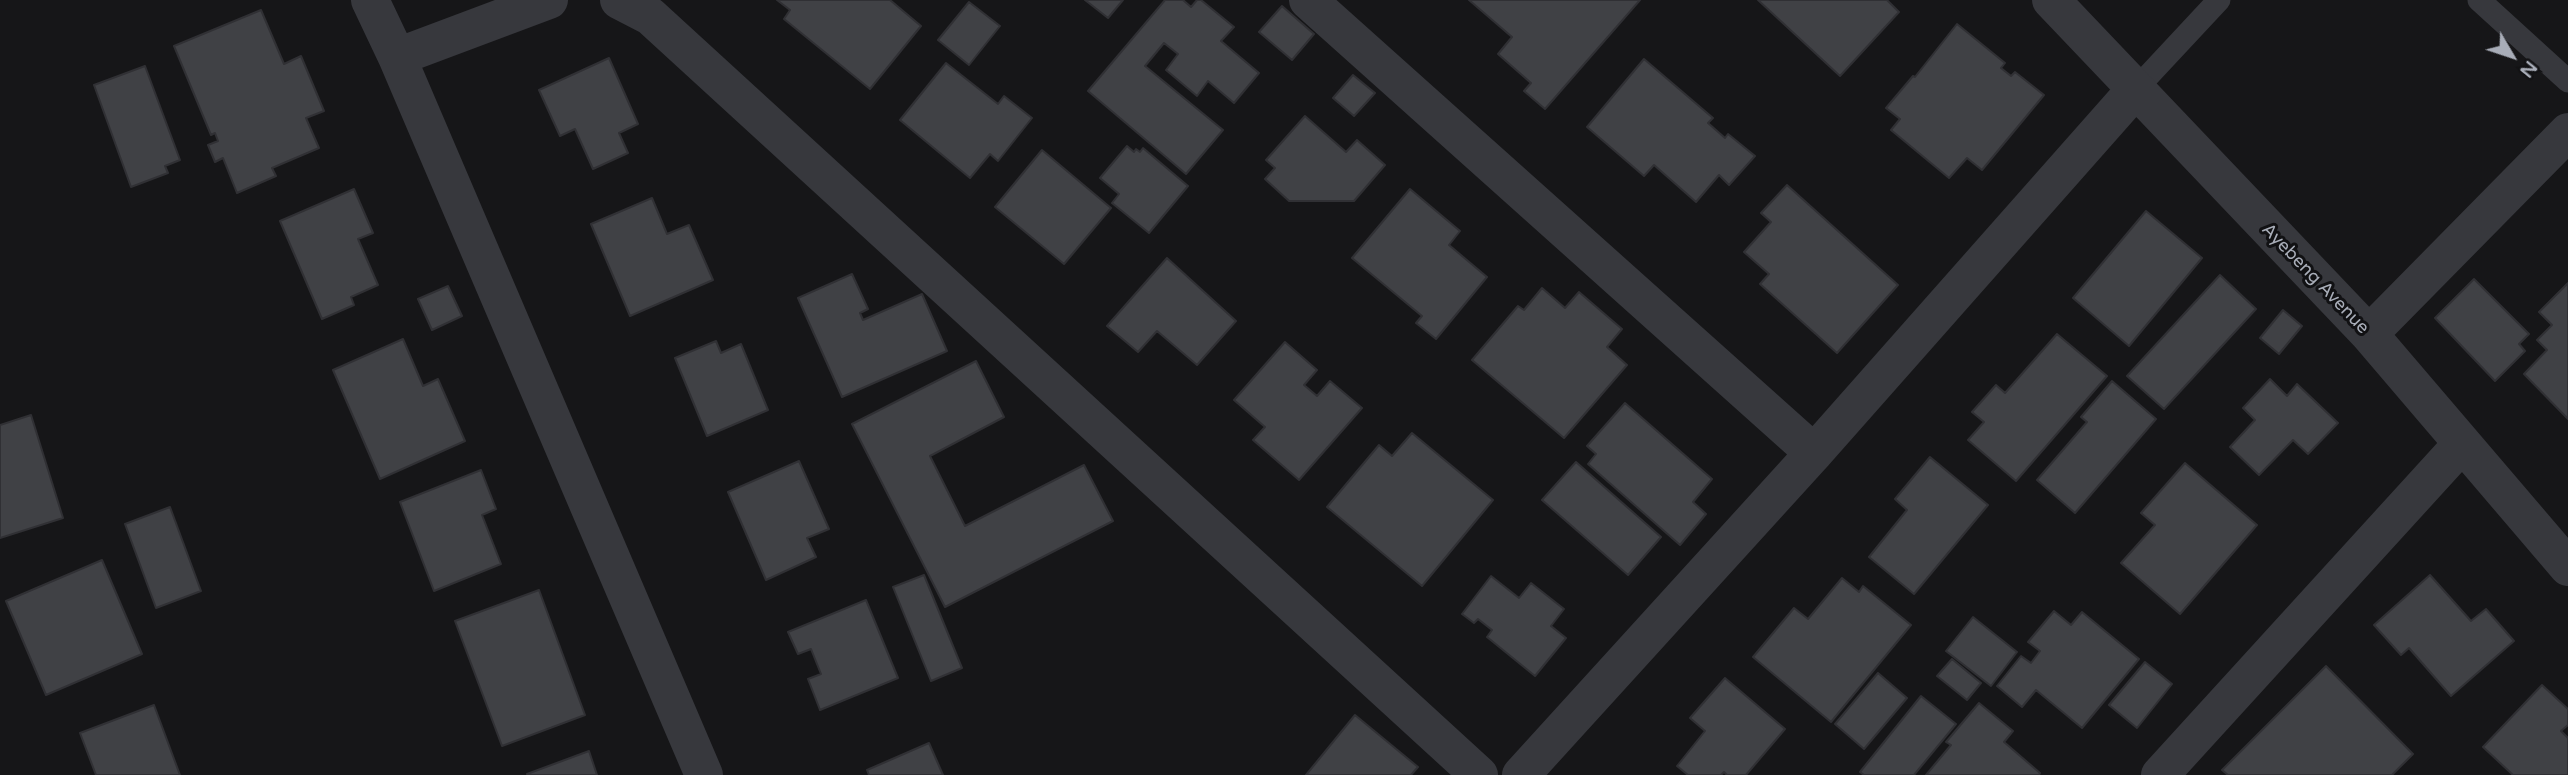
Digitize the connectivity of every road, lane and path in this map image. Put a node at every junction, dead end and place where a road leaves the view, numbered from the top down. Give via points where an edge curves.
1 (370, 0) edge
2 (549, 0) edge
3 (619, 0) edge
4 (1308, 0) edge
5 (2051, 0) edge
6 (2219, 0) edge
7 (2479, 0) edge
8 (397, 57) junction
9 (2568, 81) edge
10 (2135, 90) junction
11 (2568, 132) edge
12 (2369, 334) junction
13 (2461, 445) junction
14 (1814, 453) junction
15 (2568, 568) edge
16 (704, 775) edge
17 (1479, 775) edge
18 (1521, 775) edge
19 (2160, 775) edge

1 - 8 street
2 - 8 street
3 - 17 street via 650,16
4 - 14 street
5 - 10 street, Ayebeng Avenue
6 - 10 lane
7 - 9 lane
8 - 16 street
10 - 12 street, Ayebeng Avenue
10 - 14 street
11 - 12 street
12 - 13 street, Ayebeng Avenue
13 - 15 street, Ayebeng Avenue
13 - 19 street
14 - 18 street

